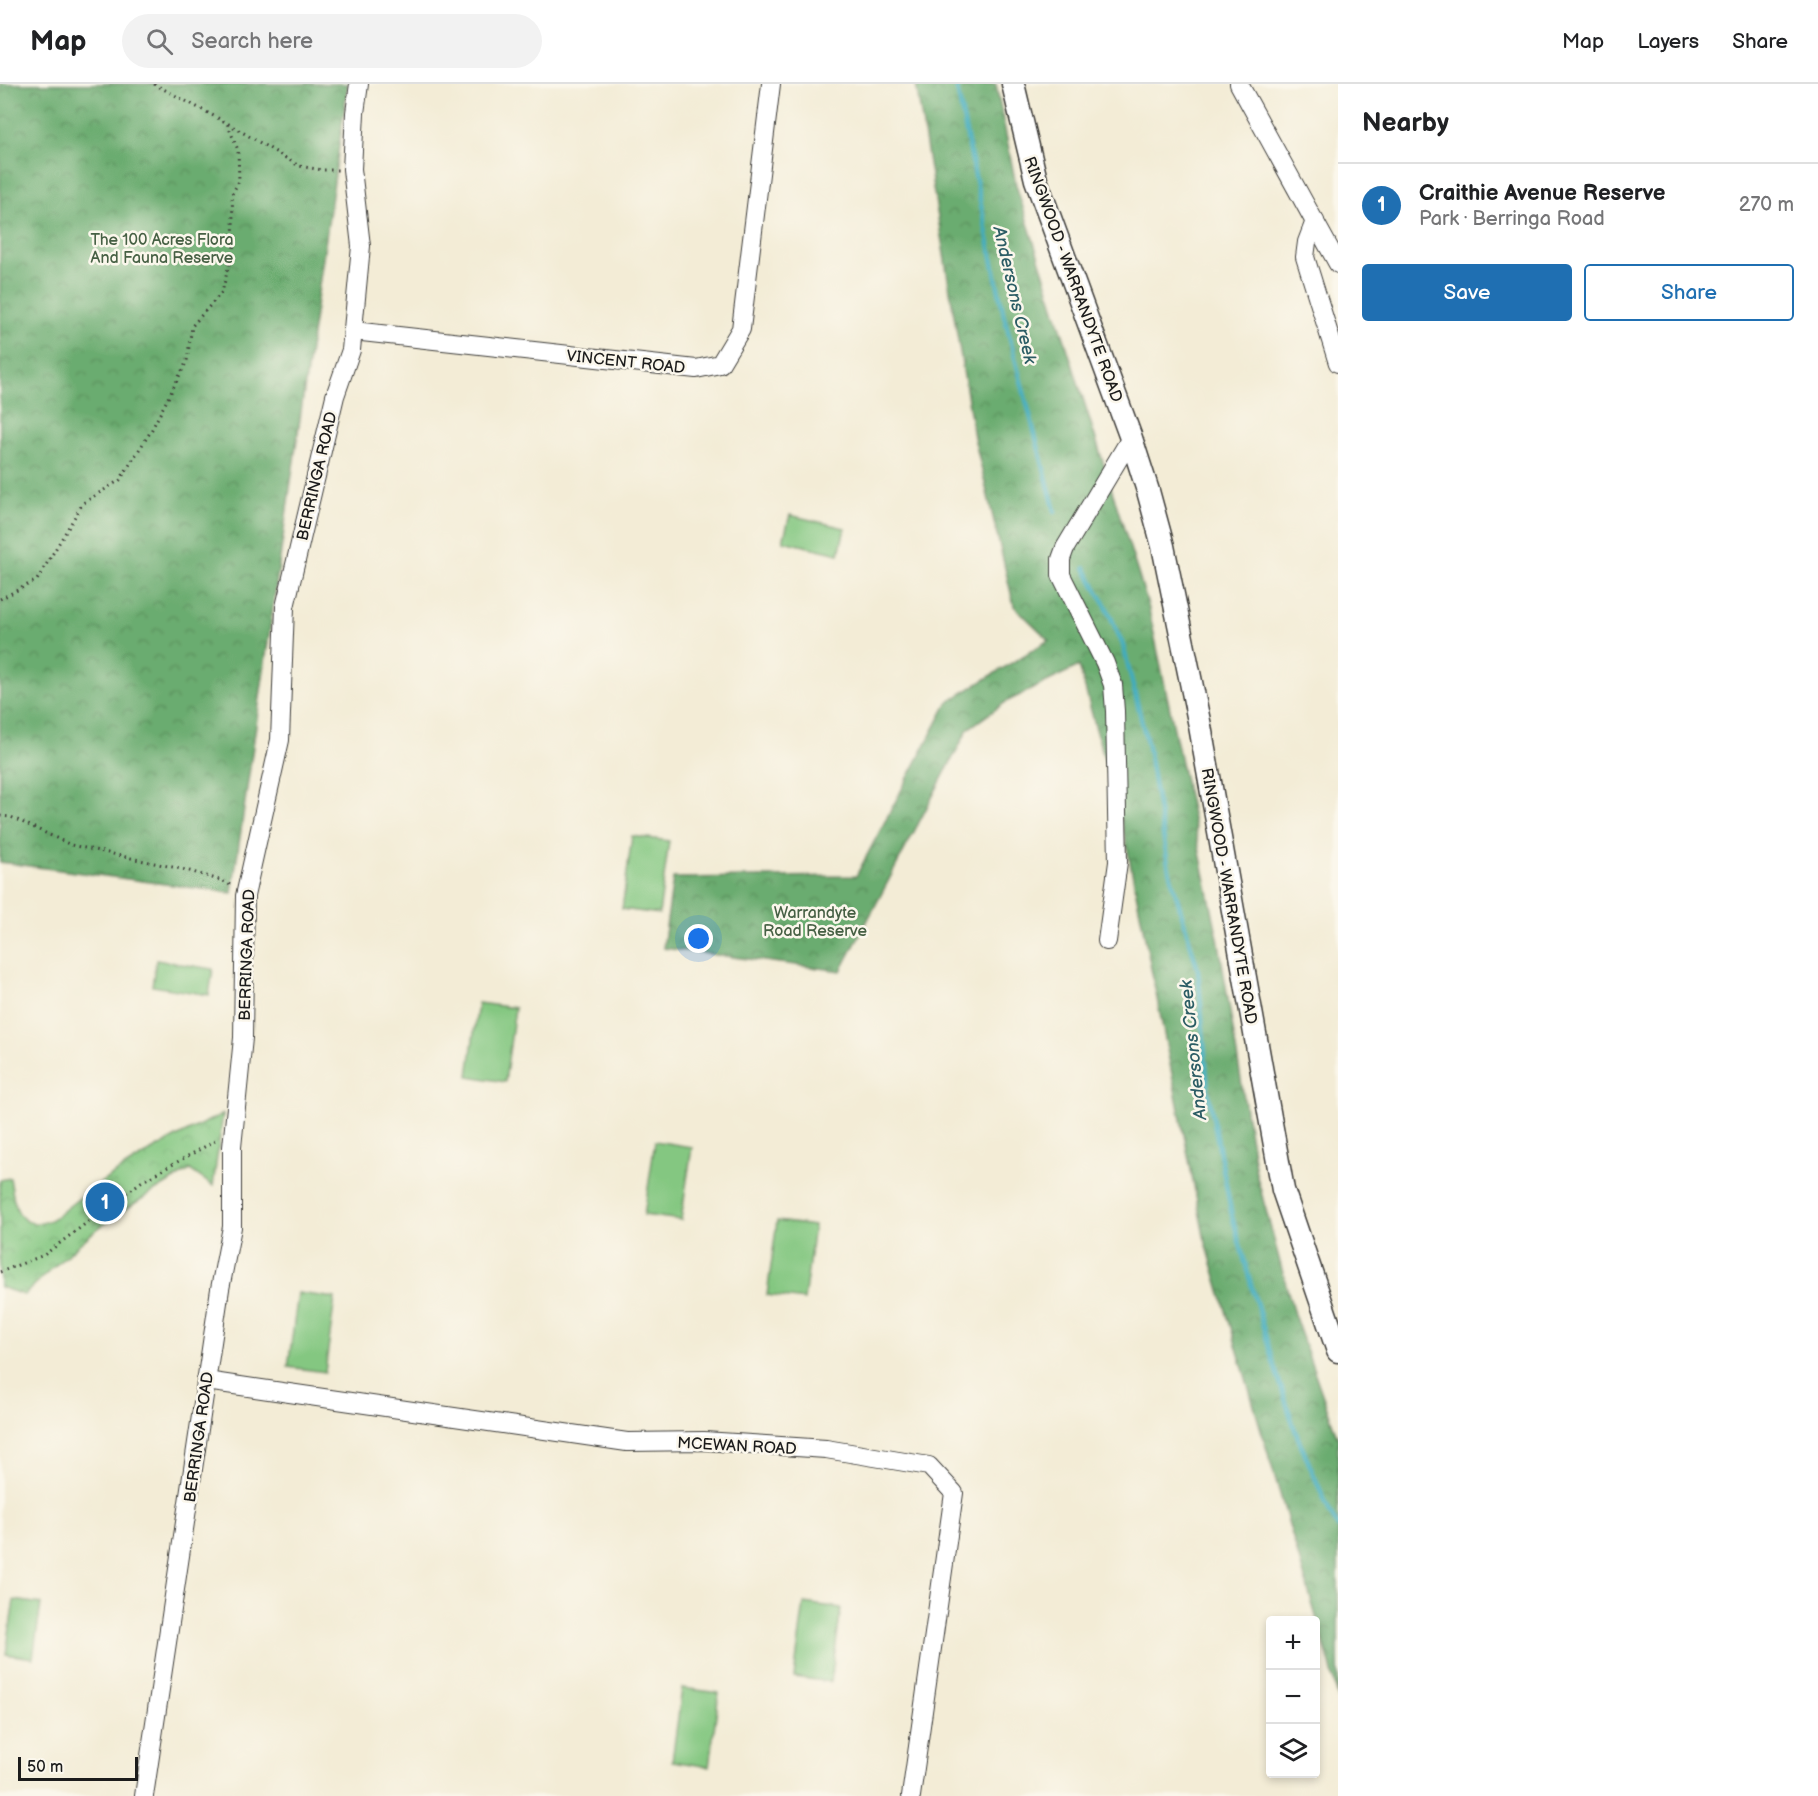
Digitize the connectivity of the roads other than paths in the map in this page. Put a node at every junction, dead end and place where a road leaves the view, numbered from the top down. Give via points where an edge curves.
1 (359, 84) edge
2 (771, 84) edge
3 (1013, 84) edge
4 (1239, 84) edge
5 (1315, 221) junction
6 (1338, 264) edge
7 (353, 331) junction
8 (1338, 363) edge
9 (1131, 438) junction
10 (1107, 941) dead end
11 (1338, 1352) edge
12 (206, 1381) junction
13 (144, 1796) edge
14 (911, 1796) edge

1 - 7 street, BERRINGA ROAD via 352,169 361,246
2 - 7 street, VINCENT ROAD via 741,329 720,364 696,369
3 - 9 main road, RINGWOOD - WARRANDYTE ROAD via 1036,180
4 - 5 street
5 - 6 street
5 - 8 street via 1305,257
7 - 12 street, BERRINGA ROAD via 285,607 280,740 245,896 243,1038 232,1147 232,1227
9 - 10 street via 1060,559 1061,575 1113,685 1118,862
9 - 11 main road, RINGWOOD - WARRANDYTE ROAD via 1162,546 1197,715 1284,1190
12 - 13 street, BERRINGA ROAD
12 - 14 street, MCEWAN ROAD via 627,1442 826,1449 928,1466 954,1493

